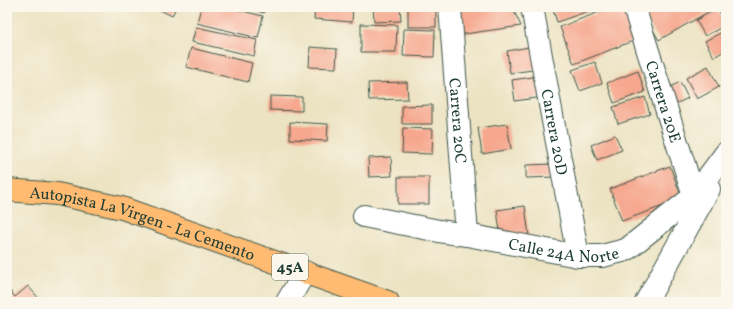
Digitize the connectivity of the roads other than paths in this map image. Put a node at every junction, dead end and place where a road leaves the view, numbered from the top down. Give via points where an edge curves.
1 (450, 7) edge
2 (532, 7) edge
3 (634, 7) edge
4 (726, 153) edge
5 (726, 158) edge
6 (7, 190) edge
7 (694, 196) junction
8 (364, 216) dead end
9 (466, 235) junction
10 (578, 256) junction
11 (305, 272) junction
12 (287, 302) edge
13 (388, 302) edge
14 (646, 302) edge

1 - 9 street, Carrera 20C
2 - 10 street, Carrera 20D
3 - 7 street, Carrera 20E
4 - 7 street, Calle 24A Norte
5 - 14 street
6 - 11 main road, Autopista La Virgen - La Cemento / 45A via 57,194 122,208
7 - 10 street, Calle 24A Norte via 626,250 602,256
8 - 9 street, Calle 24A Norte
9 - 10 street, Calle 24A Norte
11 - 12 street
11 - 13 main road, Autopista La Virgen - La Cemento / 45A

